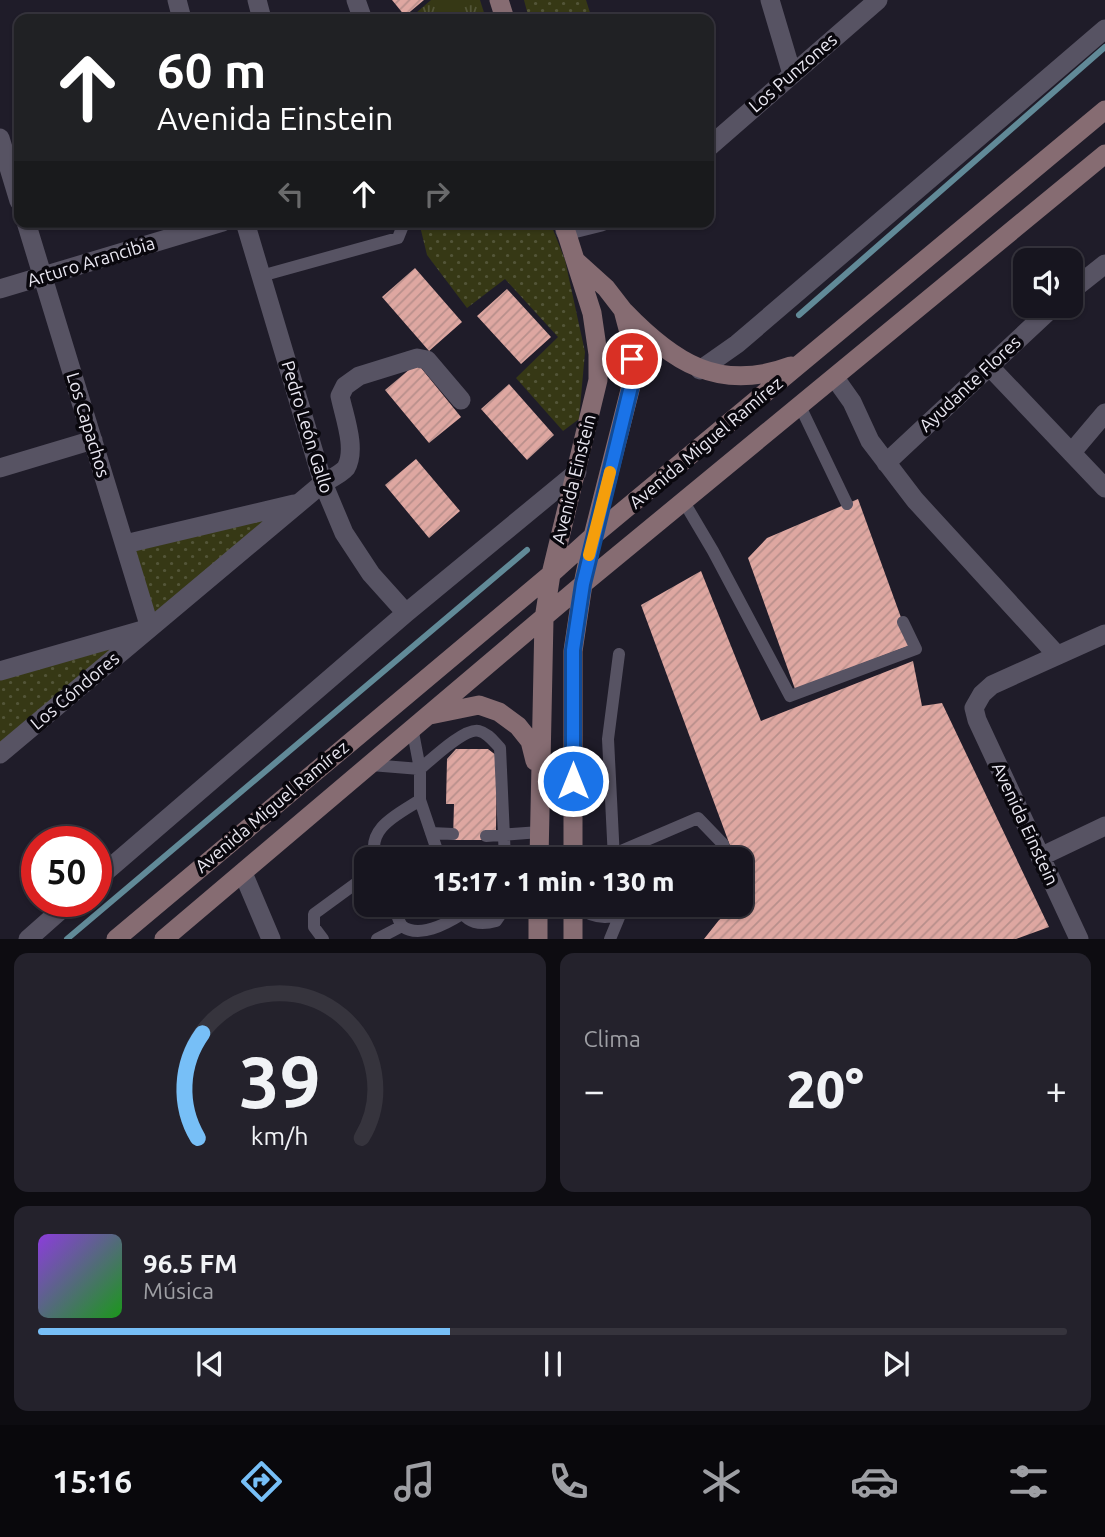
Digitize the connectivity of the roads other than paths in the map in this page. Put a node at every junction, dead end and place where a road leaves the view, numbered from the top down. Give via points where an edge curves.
1 (770, 0) edge
2 (878, 0) edge
3 (1105, 29) edge
4 (792, 74) junction
5 (1105, 110) edge
6 (0, 138) edge
7 (714, 143) edge
8 (1105, 153) edge
9 (14, 184) edge
10 (28, 228) edge
11 (203, 228) edge
12 (247, 228) edge
13 (402, 228) edge
14 (564, 228) edge
15 (573, 258) junction
16 (1105, 264) edge
17 (261, 276) junction
18 (42, 277) junction
19 (1083, 281) edge
20 (0, 289) edge
21 (623, 310) junction
22 (1041, 318) edge
23 (805, 361) junction
24 (989, 366) junction
25 (700, 370) junction
26 (835, 378) junction
27 (461, 400) dead end
28 (800, 406) junction
29 (1105, 414) edge
30 (93, 440) junction
31 (1072, 452) junction
32 (886, 463) junction
33 (0, 468) edge
34 (577, 472) junction
35 (323, 483) junction
36 (1104, 486) edge
37 (684, 502) junction
38 (299, 503) junction
39 (847, 504) dead end
40 (593, 536) junction
41 (125, 544) junction
42 (551, 574) junction
43 (583, 584) junction
44 (406, 613) junction
45 (544, 619) junction
46 (903, 622) dead end
47 (150, 628) junction
48 (1105, 634) edge
49 (619, 654) dead end
50 (1058, 654) junction
51 (0, 671) edge
52 (419, 722) junction
53 (0, 754) edge
54 (371, 765) junction
55 (420, 769) junction
56 (540, 782) junction
57 (420, 800) junction
58 (1105, 826) edge
59 (540, 832) junction
60 (431, 833) junction
61 (453, 834) dead end
62 (504, 835) junction
63 (486, 836) dead end
64 (375, 847) edge
65 (436, 847) edge
66 (504, 847) edge
67 (539, 847) edge
68 (573, 847) edge
69 (613, 847) edge
70 (635, 847) edge
71 (724, 847) edge
72 (1040, 857) junction
73 (112, 866) edge
74 (243, 873) junction
75 (354, 885) edge
76 (53, 917) edge
77 (399, 917) edge
78 (451, 917) edge
79 (466, 917) edge
80 (498, 917) edge
81 (538, 917) edge
82 (573, 917) edge
83 (617, 917) edge
84 (402, 926) junction
85 (28, 939) edge
86 (116, 939) edge
87 (164, 939) edge
88 (271, 939) edge
89 (323, 939) edge
90 (377, 939) edge
91 (538, 939) edge
92 (573, 939) edge
93 (610, 939) edge
94 (1079, 939) edge

1 - 4 street
2 - 4 street, Los Punzones
3 - 25 street via 737,344
4 - 7 street, Los Punzones
5 - 23 main road, Avenida Miguel Ramírez
6 - 9 street
8 - 26 main road, Avenida Miguel Ramírez
10 - 18 street, Los Capachos
11 - 18 street, Arturo Arancibia
12 - 17 street, Pedro León Gallo
13 - 17 lane via 398,238
14 - 15 main road, Avenida Einstein
15 - 21 main road, Avenida Einstein
15 - 34 main road, Avenida Einstein via 592,313 598,354 598,380
16 - 19 street
17 - 35 street, Pedro León Gallo
18 - 20 street, Arturo Arancibia
18 - 30 street, Los Capachos
21 - 25 main road via 650,338
21 - 40 main road, Avenida Einstein via 631,340 633,378
22 - 24 street, Ayudante Flores
23 - 25 main road via 770,374 727,376
23 - 40 main road, Avenida Miguel Ramírez
24 - 31 street
24 - 32 street, Ayudante Flores
26 - 28 main road, Avenida Miguel Ramírez
26 - 32 street
27 - 35 street, Los Cóndores via 427,360 417,358 359,376 340,396 349,460 344,470
28 - 37 main road, Avenida Miguel Ramírez
28 - 39 lane
29 - 31 street
30 - 33 street
30 - 41 street, Los Capachos
31 - 36 street
32 - 50 street
34 - 42 main road, Avenida Einstein
34 - 44 street
35 - 38 street, Los Cóndores
35 - 44 street, Pedro León Gallo via 344,533 371,574
37 - 43 main road, Avenida Miguel Ramírez
37 - 46 lane via 790,696 916,649
38 - 41 street, Los Cóndores
38 - 47 street, Los Cóndores
40 - 42 main road, Avenida Miguel Ramírez
40 - 43 main road, Avenida Einstein
41 - 47 street, Los Capachos
42 - 45 main road, Avenida Einstein
42 - 86 main road, Avenida Miguel Ramírez
43 - 45 main road, Avenida Miguel Ramírez
43 - 68 main road, Avenida Einstein via 573,650
44 - 73 street
45 - 52 main road, Avenida Miguel Ramírez
45 - 56 main road, Avenida Einstein
47 - 51 street, Los Cóndores
47 - 53 street, Los Cóndores
48 - 50 street
49 - 69 lane via 608,739
50 - 72 street, Avenida Einstein via 992,685 975,708
52 - 54 main road, Avenida Miguel Ramírez
52 - 55 lane
52 - 56 main road via 479,705 499,712 530,741
54 - 55 lane
54 - 74 main road, Avenida Miguel Ramírez
55 - 57 lane
55 - 62 lane via 466,732 488,735 500,748
56 - 59 main road
57 - 60 lane
57 - 64 lane via 384,823
58 - 72 street
59 - 62 lane
59 - 67 main road
60 - 61 lane
60 - 65 lane
62 - 63 lane
62 - 66 lane
70 - 71 lane via 698,818
72 - 94 street, Avenida Einstein
74 - 87 main road, Avenida Miguel Ramírez
74 - 88 street
75 - 89 lane via 314,914 314,927
76 - 85 street
77 - 84 lane
78 - 84 lane via 429,934
79 - 80 lane via 470,922 489,923
81 - 91 main road
82 - 92 main road
83 - 93 lane
84 - 90 lane

